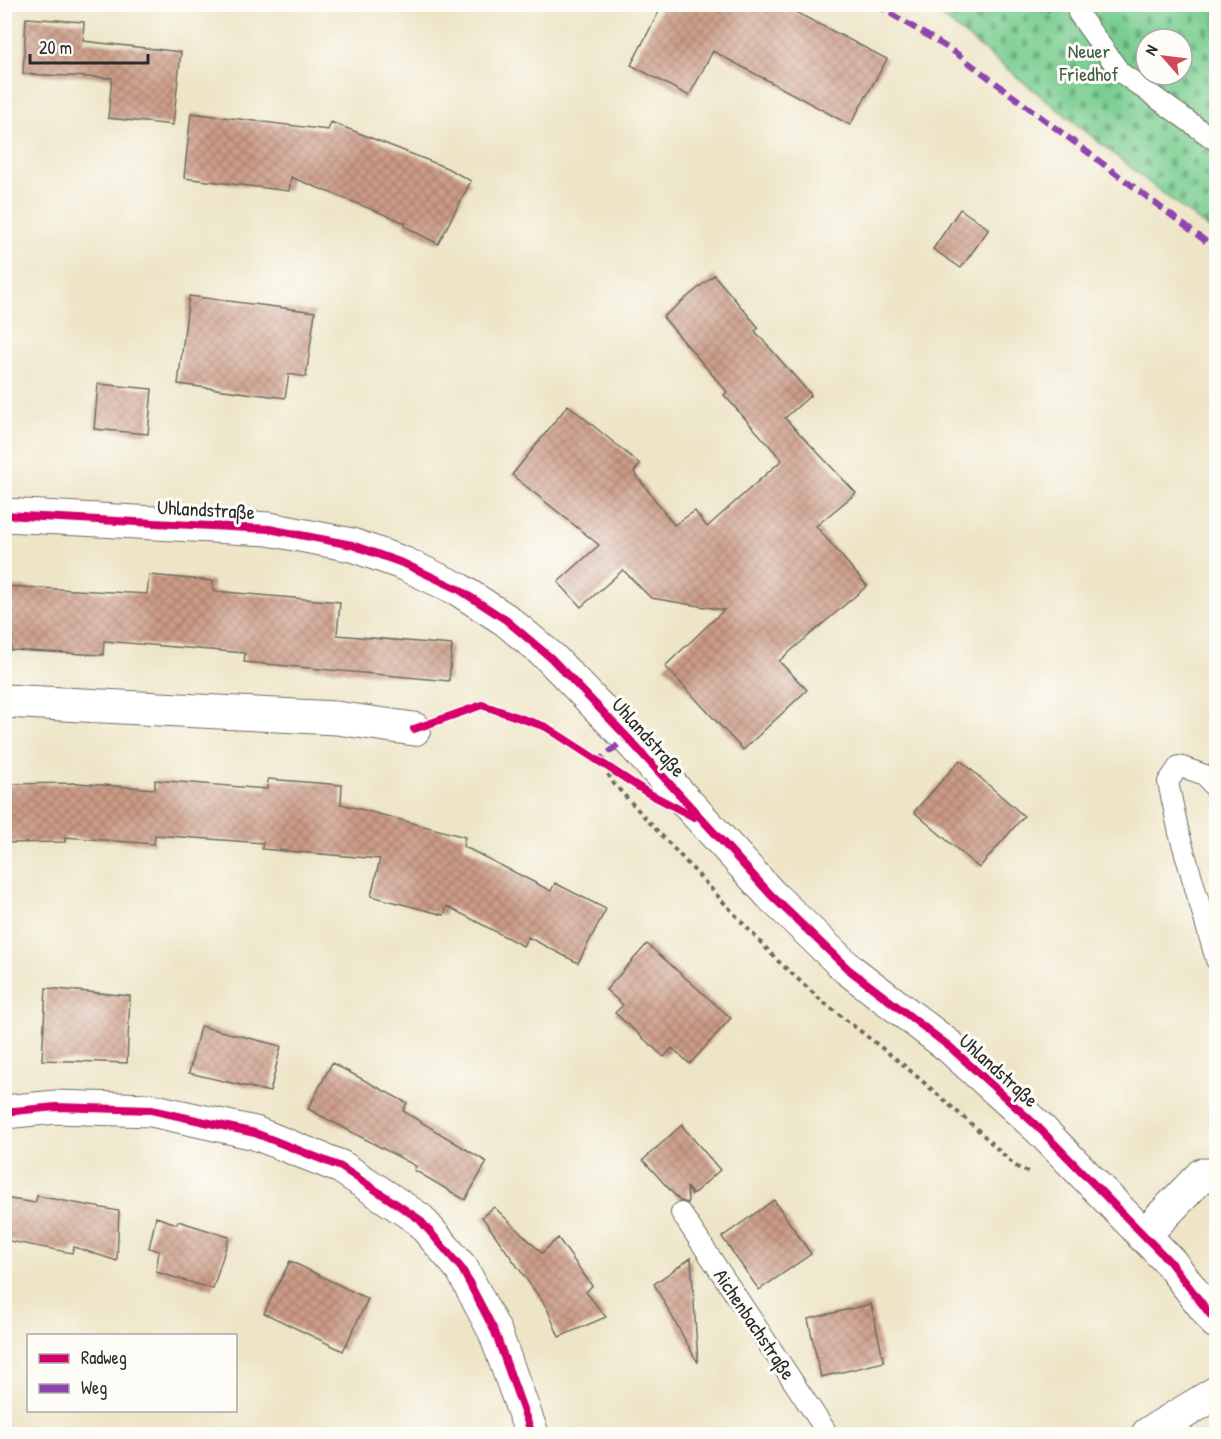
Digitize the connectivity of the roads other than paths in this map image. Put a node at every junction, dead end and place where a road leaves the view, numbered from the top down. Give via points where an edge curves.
1 (1079, 9) edge
2 (1216, 141) edge
3 (4, 514) edge
4 (4, 701) edge
5 (414, 729) dead end
6 (1216, 790) edge
7 (1216, 960) edge
8 (4, 1112) edge
9 (1216, 1176) edge
10 (681, 1213) dead end
11 (1143, 1236) junction
12 (1216, 1322) edge
13 (1216, 1393) edge
14 (532, 1434) edge
15 (828, 1434) edge
16 (1148, 1434) edge

1 - 2 lane via 1120,72
3 - 11 street, Uhlandstraße via 268,529 352,545 458,589 506,620 551,658 771,895 848,969 950,1047 1031,1121
4 - 5 street via 336,718
6 - 7 lane via 1205,776 1179,766 1168,782
8 - 14 street via 56,1107 151,1110 255,1133 341,1167 419,1219 462,1269 495,1332
9 - 11 street via 1202,1176
10 - 15 lane, Aichenbachstraße
11 - 12 street, Uhlandstraße via 1170,1262
13 - 16 street

